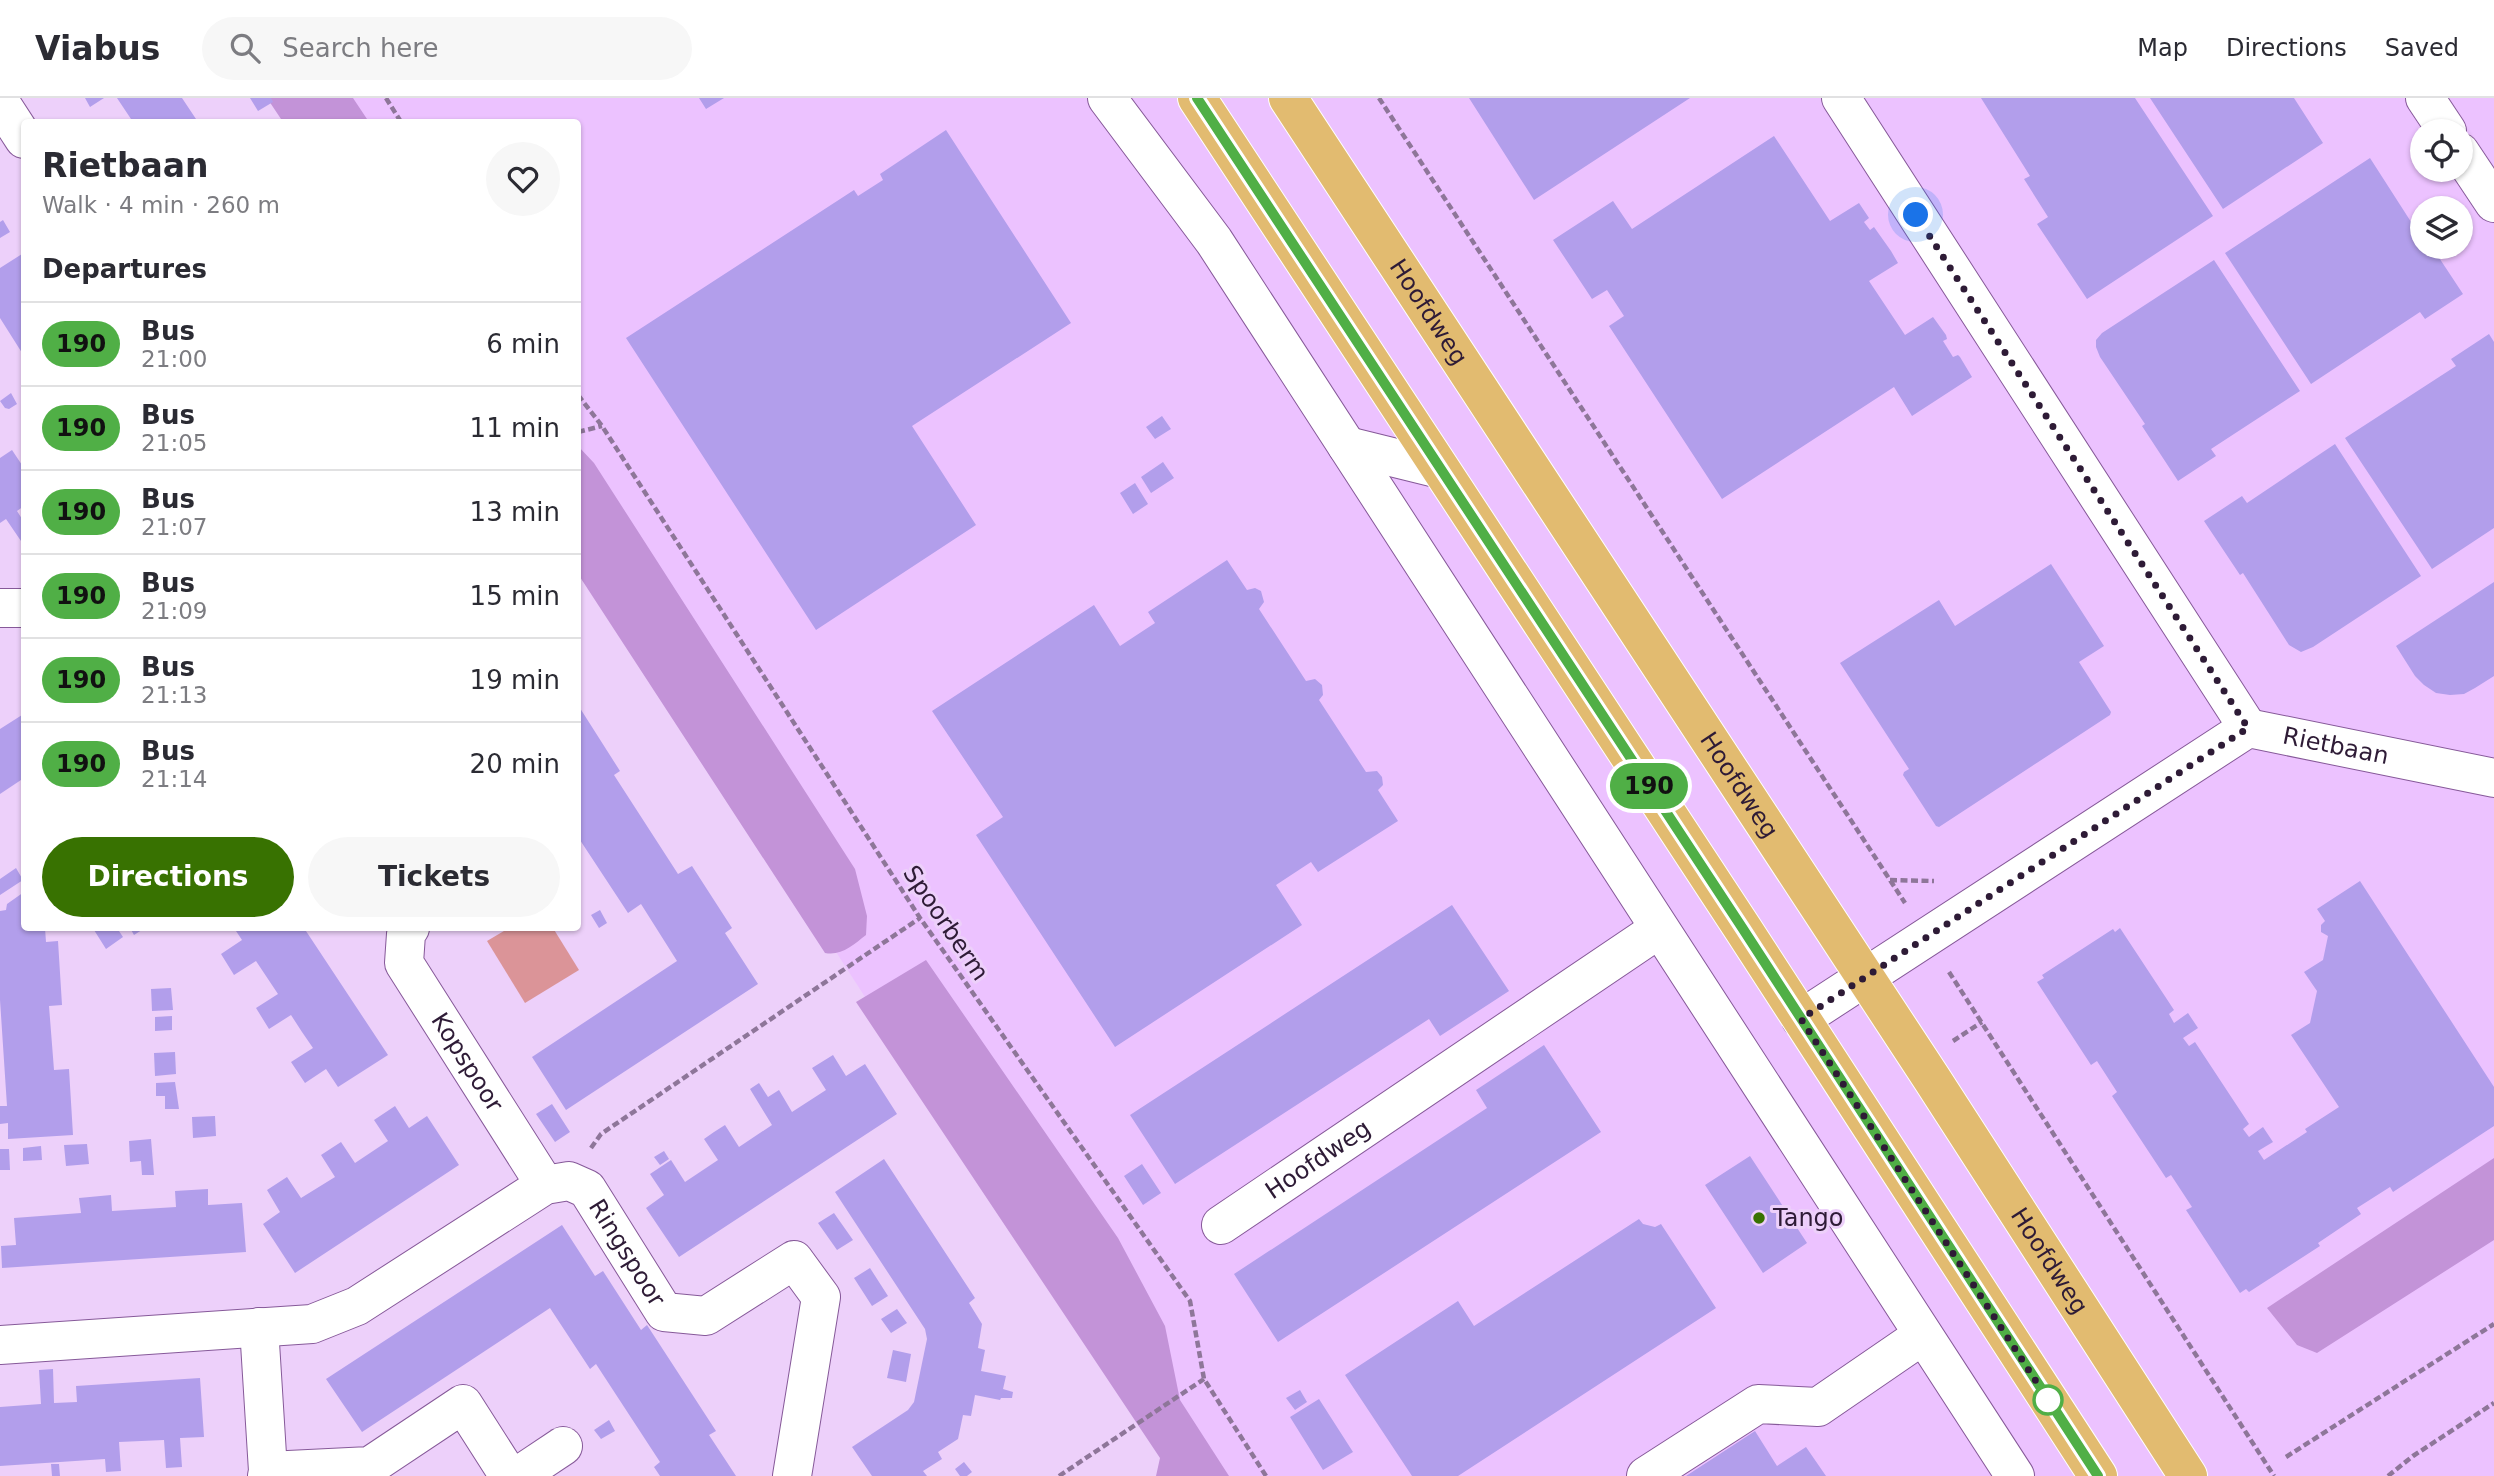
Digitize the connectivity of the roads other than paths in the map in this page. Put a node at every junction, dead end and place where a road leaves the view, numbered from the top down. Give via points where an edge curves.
1 (1107, 98) edge
2 (1197, 98) edge
3 (1288, 98) edge
4 (1841, 98) edge
5 (2425, 98) edge
6 (0, 102) edge
7 (2439, 119) edge
8 (21, 134) edge
9 (2473, 172) edge
10 (2494, 203) edge
11 (1347, 446) junction
12 (1440, 469) junction
13 (0, 608) edge
14 (21, 608) edge
15 (2248, 728) junction
16 (2494, 778) edge
17 (1659, 929) junction
18 (406, 931) edge
19 (1865, 979) junction
20 (1801, 1019) junction
21 (557, 1183) junction
22 (1221, 1225) dead end
23 (260, 1327) junction
24 (1923, 1335) junction
25 (0, 1345) edge
26 (563, 1446) dead end
27 (267, 1474) edge
28 (509, 1476) edge
29 (518, 1476) edge
30 (792, 1476) edge
31 (1646, 1476) edge
32 (2015, 1476) edge
33 (2098, 1476) edge
34 (2188, 1476) edge

1 - 11 street via 1213,241
2 - 12 main road
3 - 19 main road, Hoofdweg
4 - 15 street
5 - 7 street
6 - 8 street
9 - 10 street
11 - 12 street
11 - 17 street
12 - 20 main road
13 - 14 street
15 - 16 street, Rietbaan
15 - 19 street, Rietbaan
17 - 22 street, Hoofdweg
17 - 24 street
18 - 21 street, Kopspoor via 404,963
19 - 20 street, Rietbaan
19 - 34 main road, Hoofdweg
20 - 33 main road
21 - 23 street via 357,1306 312,1324
21 - 30 street, Ringspoor via 587,1189 664,1312 706,1315 794,1260 821,1297
23 - 25 street
23 - 27 street
24 - 31 street via 1818,1407 1758,1404
24 - 32 street
26 - 29 street
27 - 28 street via 370,1466 463,1404

